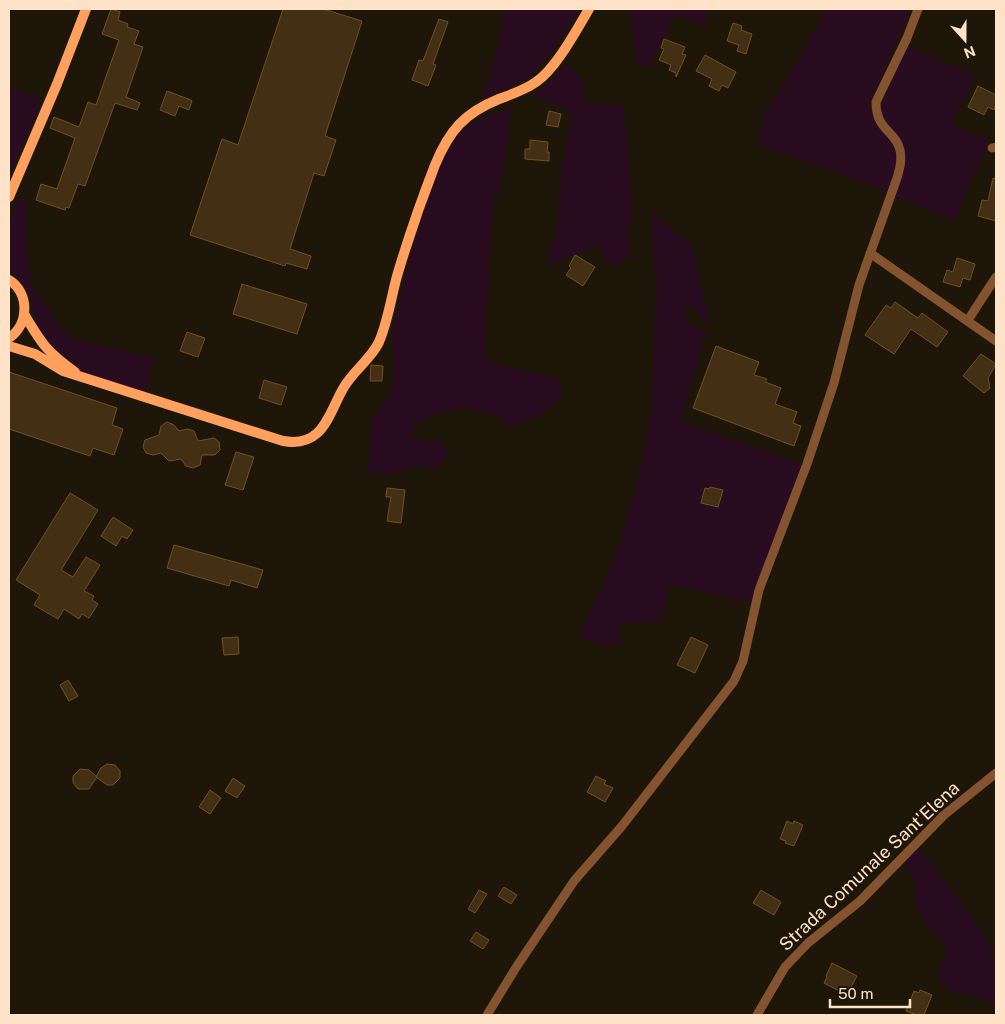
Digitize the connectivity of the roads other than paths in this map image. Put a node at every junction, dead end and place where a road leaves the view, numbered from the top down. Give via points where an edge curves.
1 (86, 9) edge
2 (589, 9) edge
3 (918, 9) edge
4 (9, 197) edge
5 (870, 253) junction
6 (996, 277) edge
7 (10, 280) edge
8 (24, 314) junction
9 (968, 320) junction
10 (9, 338) edge
11 (996, 341) edge
12 (9, 346) edge
13 (84, 378) junction
14 (996, 773) edge
15 (487, 1015) edge
16 (757, 1015) edge

1 - 4 main road
2 - 13 main road via 554,63 538,81 478,109 466,117 447,140 397,276 374,352 347,382 327,422 314,436 298,442 283,441
3 - 5 street via 876,102 880,123 900,148 901,161
5 - 9 street
5 - 15 street via 834,383 759,590 743,661 734,681 622,826 574,881
6 - 9 street
7 - 8 main road via 20,291
8 - 10 main road via 21,325
8 - 13 main road via 50,353
9 - 11 street
12 - 13 main road via 35,354 62,371
14 - 16 street, Strada Comunale Sant'Elena via 944,815 860,901 808,943 785,967

